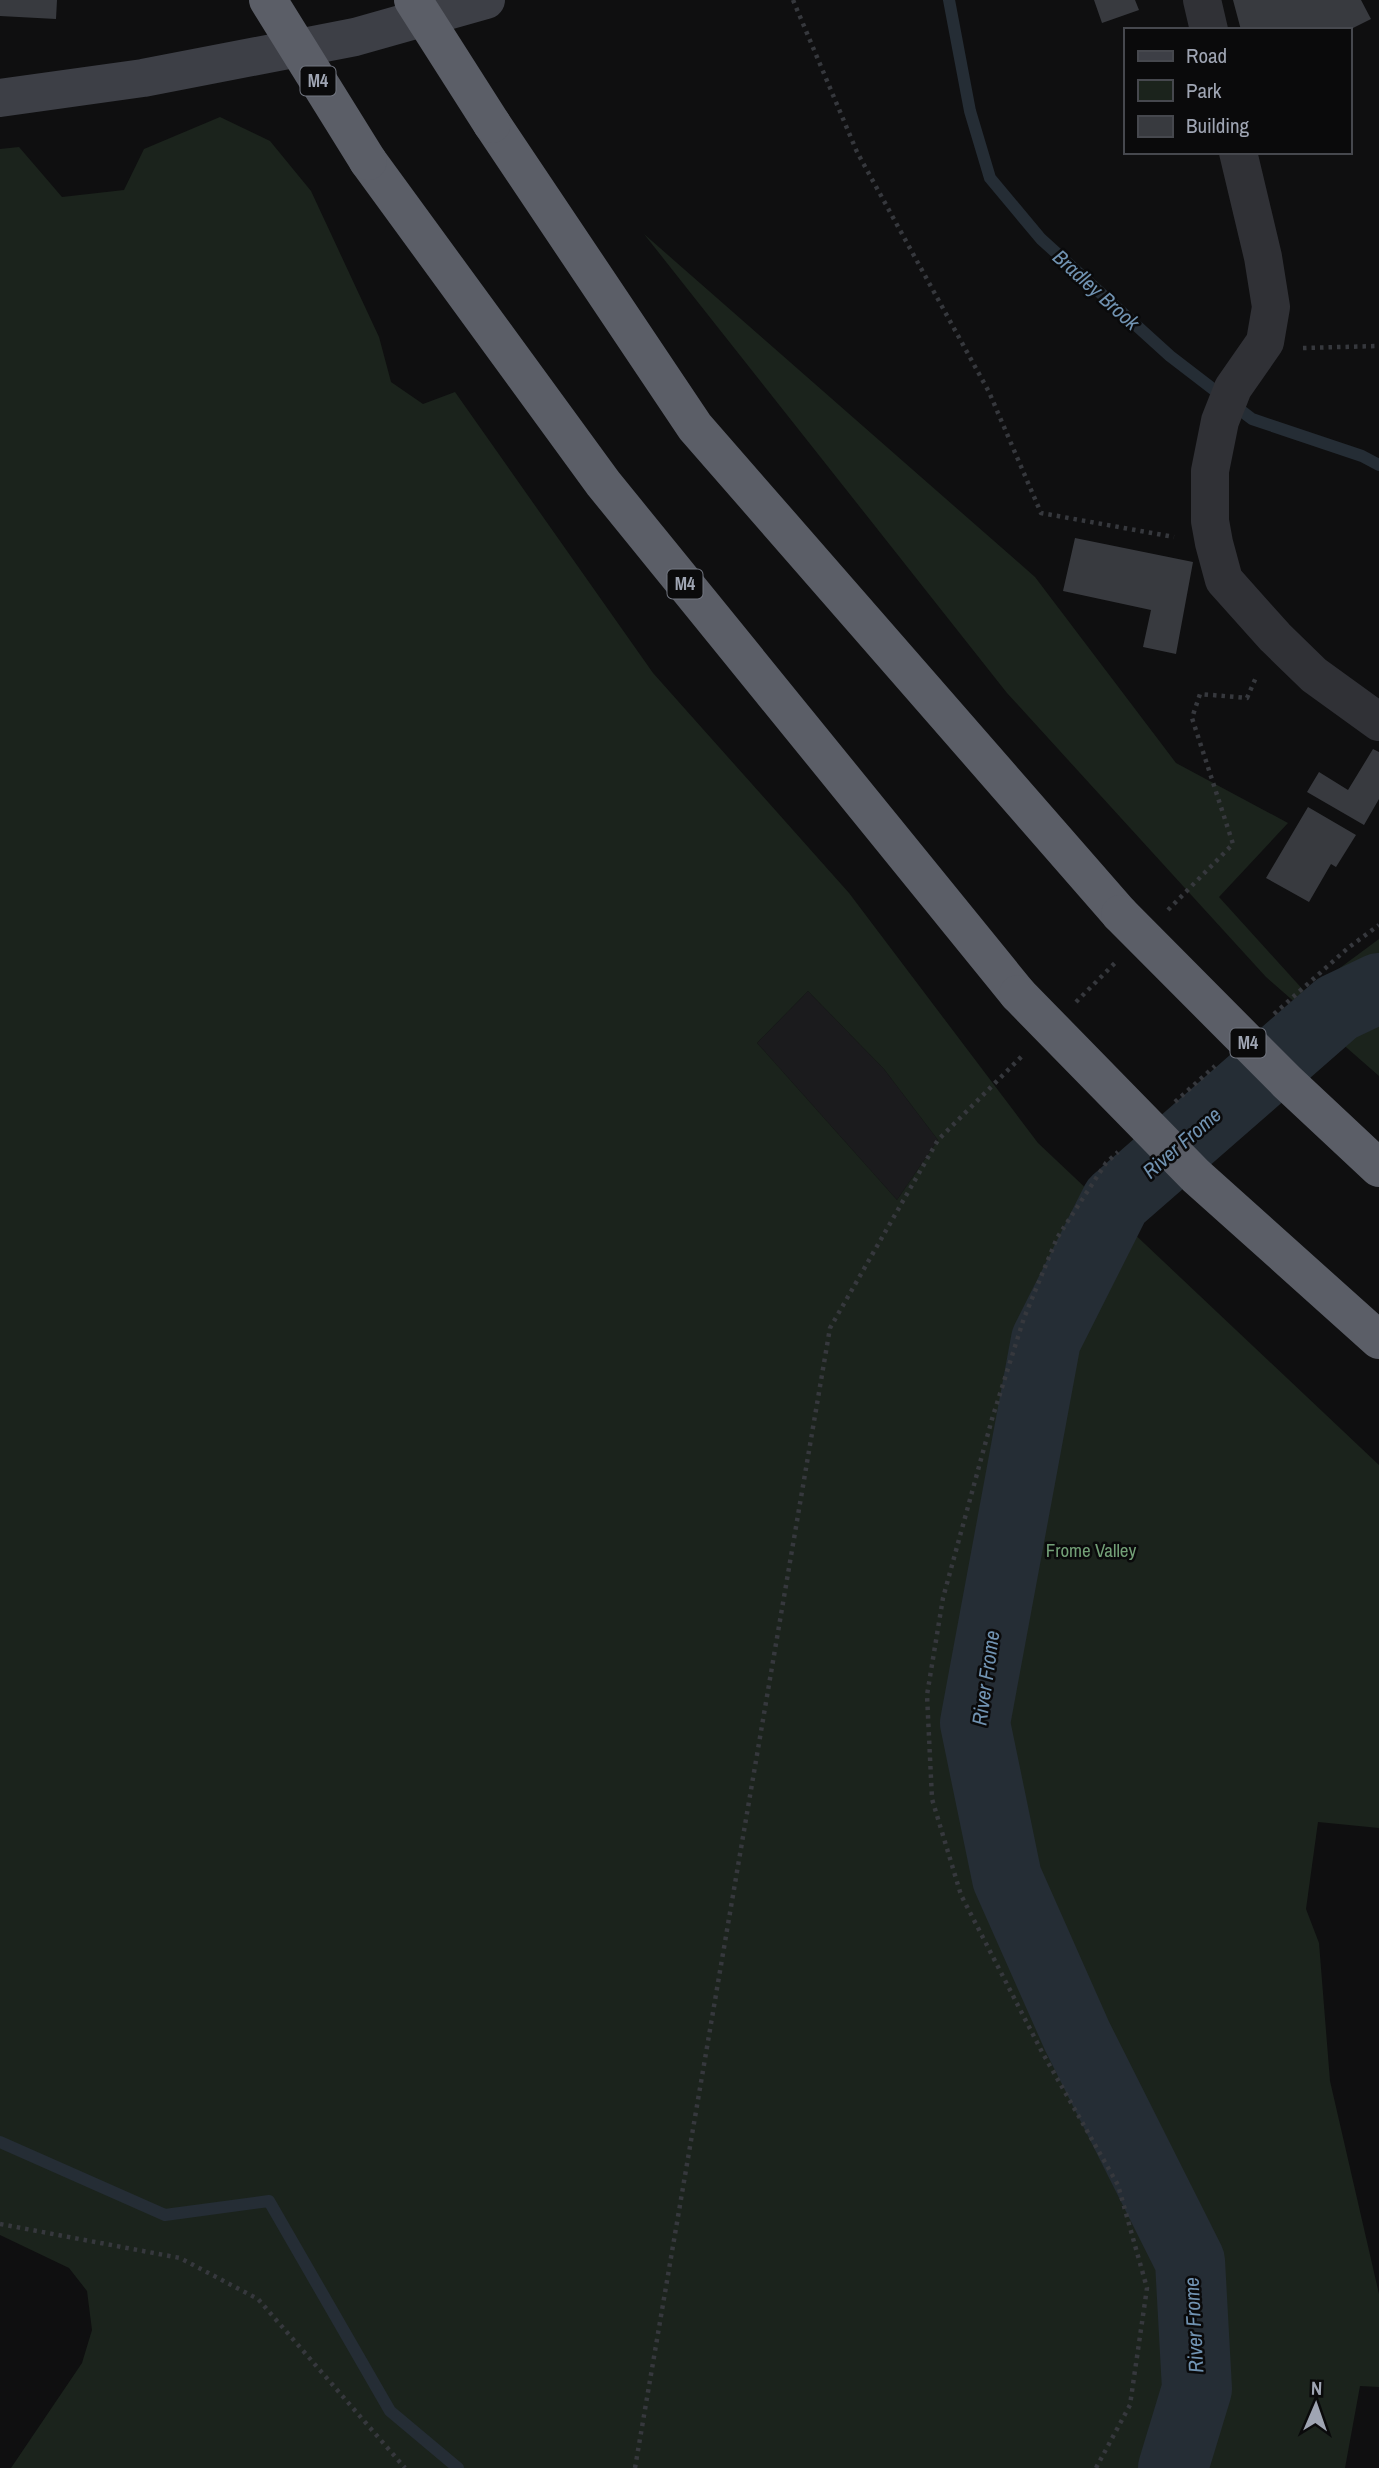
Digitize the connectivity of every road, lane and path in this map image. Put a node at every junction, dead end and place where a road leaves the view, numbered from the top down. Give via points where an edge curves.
1 (268, 0) edge
2 (413, 0) edge
3 (486, 0) edge
4 (793, 0) edge
5 (1202, 0) edge
6 (1209, 28) edge
7 (0, 98) edge
8 (1238, 154) edge
9 (1379, 346) edge
10 (1311, 349) dead end
11 (1213, 542) junction
12 (1275, 637) junction
13 (1379, 722) edge
14 (1166, 912) dead end
15 (1379, 925) edge
16 (1118, 960) dead end
17 (1070, 1008) dead end
18 (1267, 1020) dead end
19 (1031, 1046) dead end
20 (1217, 1065) dead end
21 (1166, 1109) dead end
22 (1126, 1145) dead end
23 (1379, 1168) edge
24 (1379, 1340) edge
25 (0, 2224) edge
26 (405, 2468) edge
27 (635, 2468) edge
28 (1096, 2468) edge

1 - 24 highway, M4, bridge via 368,161 603,483 1018,994 1196,1176
2 - 23 highway, M4, bridge via 695,427 1120,914
3 - 7 main road via 355,37 144,78
4 - 11 path via 857,152 989,392 1041,513
5 - 6 street
8 - 11 street via 1271,307 1265,342 1226,404 1210,471
9 - 10 path
11 - 12 street via 1224,580
12 - 13 street via 1314,674
12 - 14 path via 1247,698 1200,694 1192,718 1233,845
15 - 18 path
16 - 17 path
19 - 27 path via 938,1140 830,1328
20 - 21 path
22 - 28 path via 1106,1163 1057,1238 1024,1318 943,1598 927,1695 932,1799 961,1895 1042,2052 1118,2185 1147,2288 1130,2405
25 - 26 path via 180,2258 258,2299

